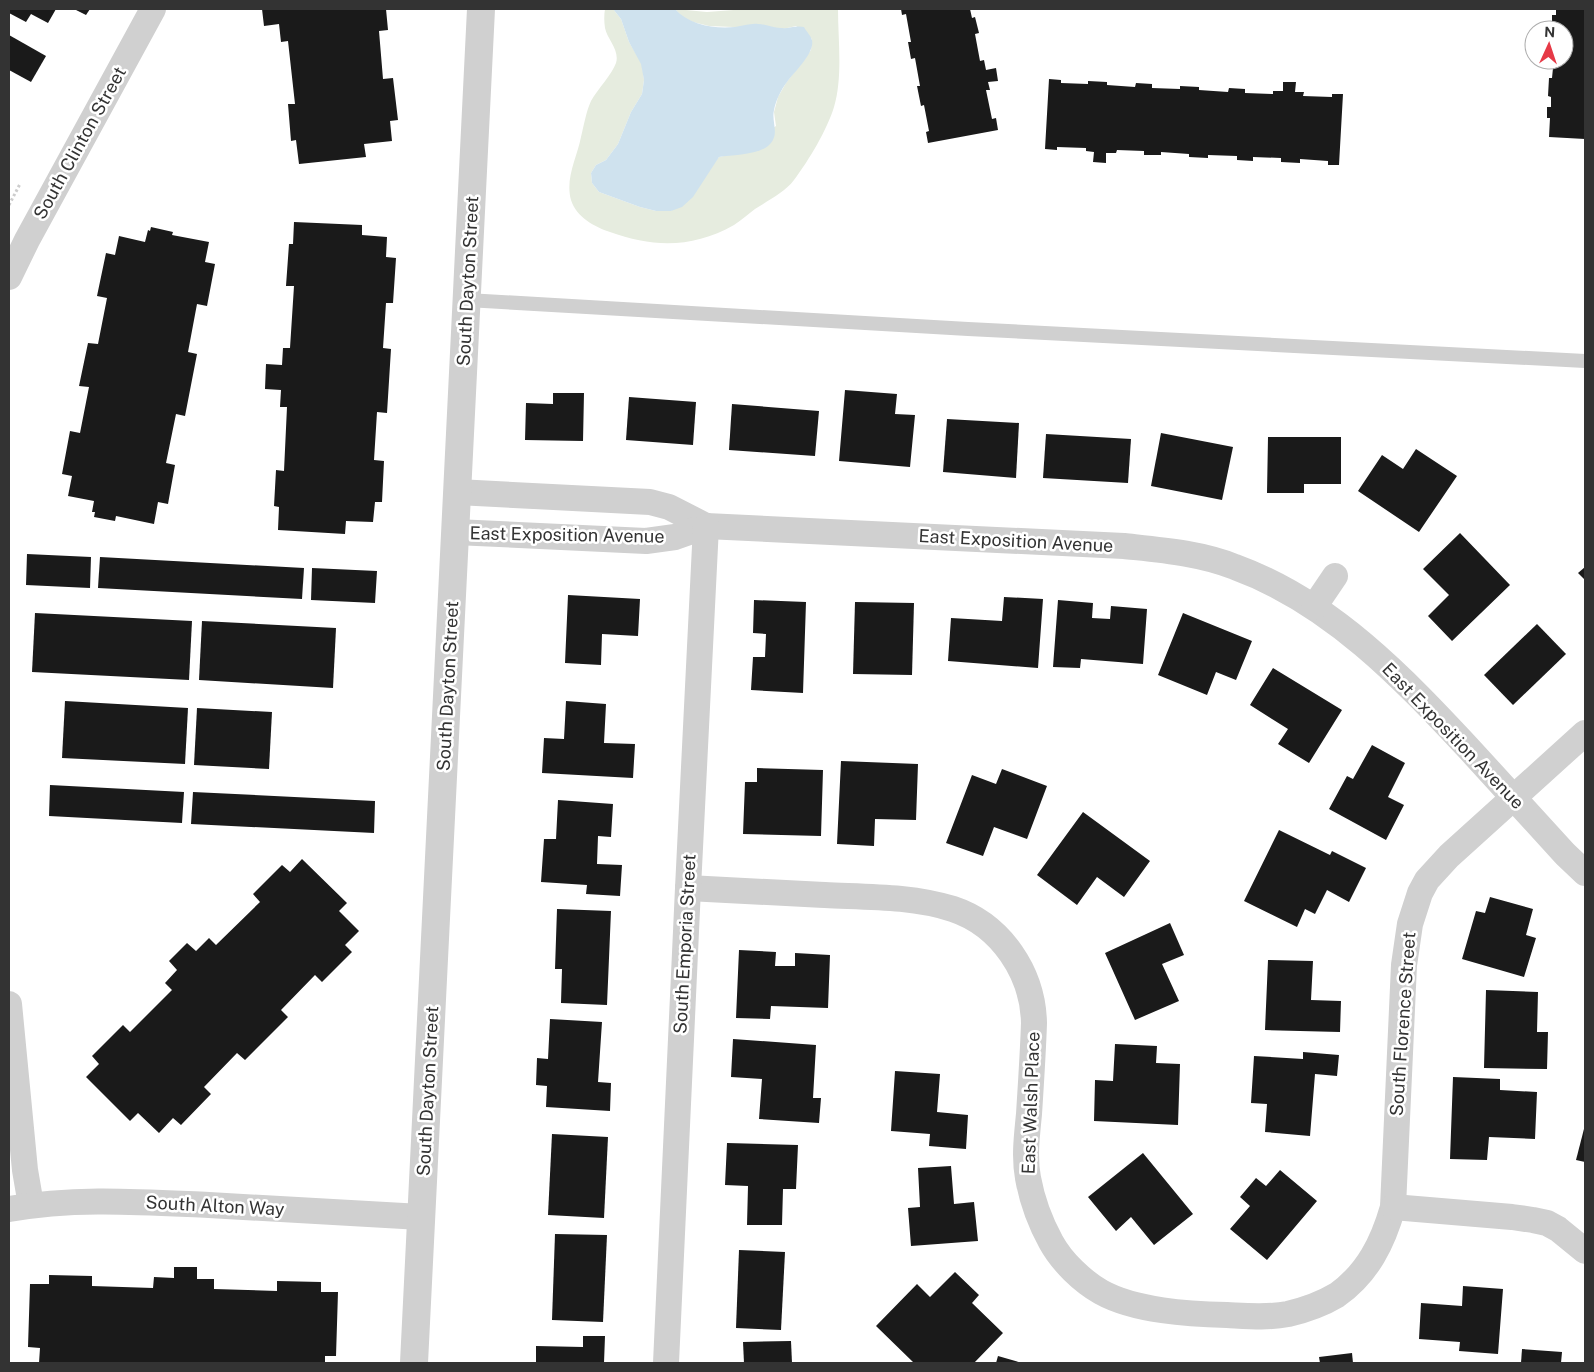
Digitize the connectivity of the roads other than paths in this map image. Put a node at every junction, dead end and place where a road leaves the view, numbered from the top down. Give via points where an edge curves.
1 (153, 9) edge
2 (481, 9) edge
3 (9, 277) edge
4 (466, 300) junction
5 (1585, 361) edge
6 (457, 492) junction
7 (706, 526) junction
8 (455, 532) junction
9 (1335, 576) dead end
10 (1314, 607) junction
11 (1585, 733) edge
12 (1513, 797) junction
13 (1585, 873) edge
14 (688, 888) junction
15 (9, 1004) edge
16 (20, 1207) edge
17 (1393, 1207) junction
18 (422, 1217) junction
19 (1585, 1251) edge
20 (414, 1363) edge
21 (666, 1363) edge

1 - 3 street, South Clinton Street
2 - 4 street, South Dayton Street
4 - 5 lane
4 - 6 street, South Dayton Street
6 - 7 street, East Exposition Avenue via 650,502 674,509
6 - 8 street, South Dayton Street
7 - 8 street, East Exposition Avenue via 675,538 646,541
7 - 10 street, East Exposition Avenue via 1106,545 1190,554 1233,566
7 - 14 street, South Emporia Street
8 - 18 street, South Dayton Street
9 - 10 street
10 - 12 street, East Exposition Avenue via 1399,676
11 - 12 street, South Florence Street
12 - 13 street, East Exposition Avenue
12 - 17 street, South Florence Street via 1448,856 1427,880 1410,924 1404,965
14 - 17 street, East Walsh Place via 890,898 932,904 976,920 1008,948 1030,990 1033,1006 1026,1150 1032,1198 1052,1244 1084,1280 1102,1293 1148,1308 1199,1314 1277,1315 1316,1306 1337,1295 1365,1268 1386,1231
14 - 21 street, South Emporia Street
15 - 16 street via 26,1170
16 - 18 street, South Alton Way via 100,1201 145,1202
17 - 19 street via 1512,1216 1547,1223
18 - 20 street, South Dayton Street

